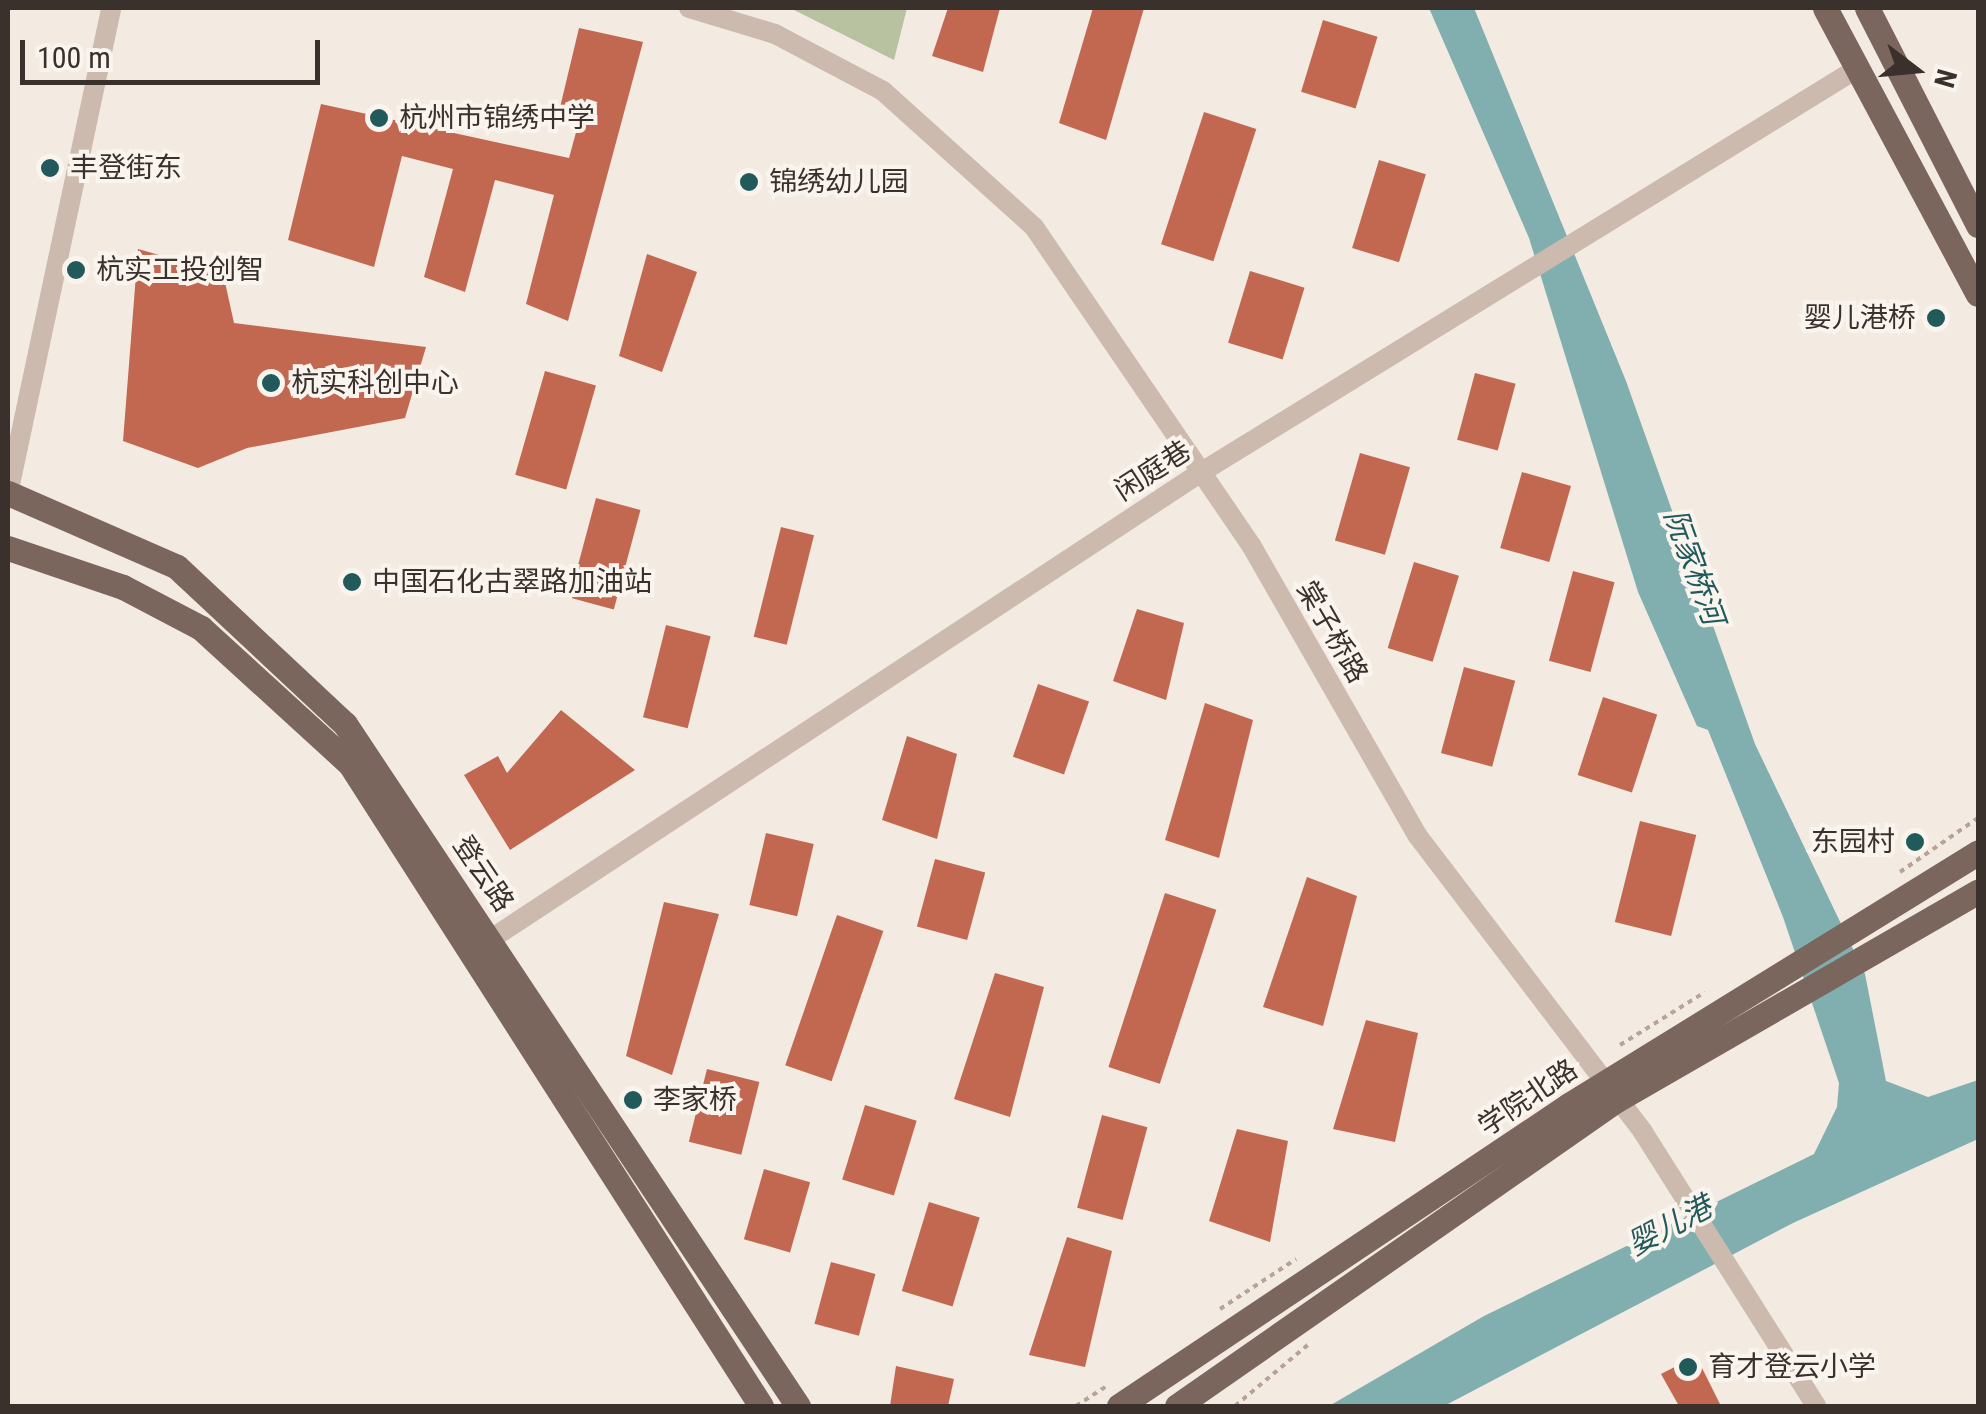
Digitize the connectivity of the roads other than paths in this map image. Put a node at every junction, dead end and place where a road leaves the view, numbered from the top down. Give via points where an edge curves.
1 (110, 8) edge
2 (689, 8) edge
3 (1826, 8) edge
4 (1867, 8) edge
5 (1858, 68) junction
6 (1978, 225) edge
7 (1978, 294) edge
8 (1200, 472) junction
9 (8, 494) edge
10 (8, 548) edge
11 (1978, 852) edge
12 (1978, 891) edge
13 (491, 939) junction
14 (1609, 1092) junction
15 (760, 1406) edge
16 (798, 1406) edge
17 (1119, 1406) edge
18 (1177, 1406) edge
19 (1816, 1406) edge

1 - 9 street
2 - 8 street, 棠子桥路 via 775,34 883,91 945,139 1034,227
3 - 5 main road
4 - 6 main road
5 - 7 main road
5 - 8 street, 闲庭巷
8 - 13 street, 闲庭巷
8 - 14 street, 棠子桥路 via 1417,835
9 - 13 main road, 登云路 via 176,567 283,660 346,724
10 - 15 main road, 登云路 via 122,587 201,628 350,764
11 - 14 main road, 学院北路 via 1766,982
12 - 14 main road, 学院北路
13 - 16 main road, 登云路
14 - 17 main road, 学院北路
14 - 18 main road, 学院北路
14 - 19 street, 棠子桥路 via 1689,1199

